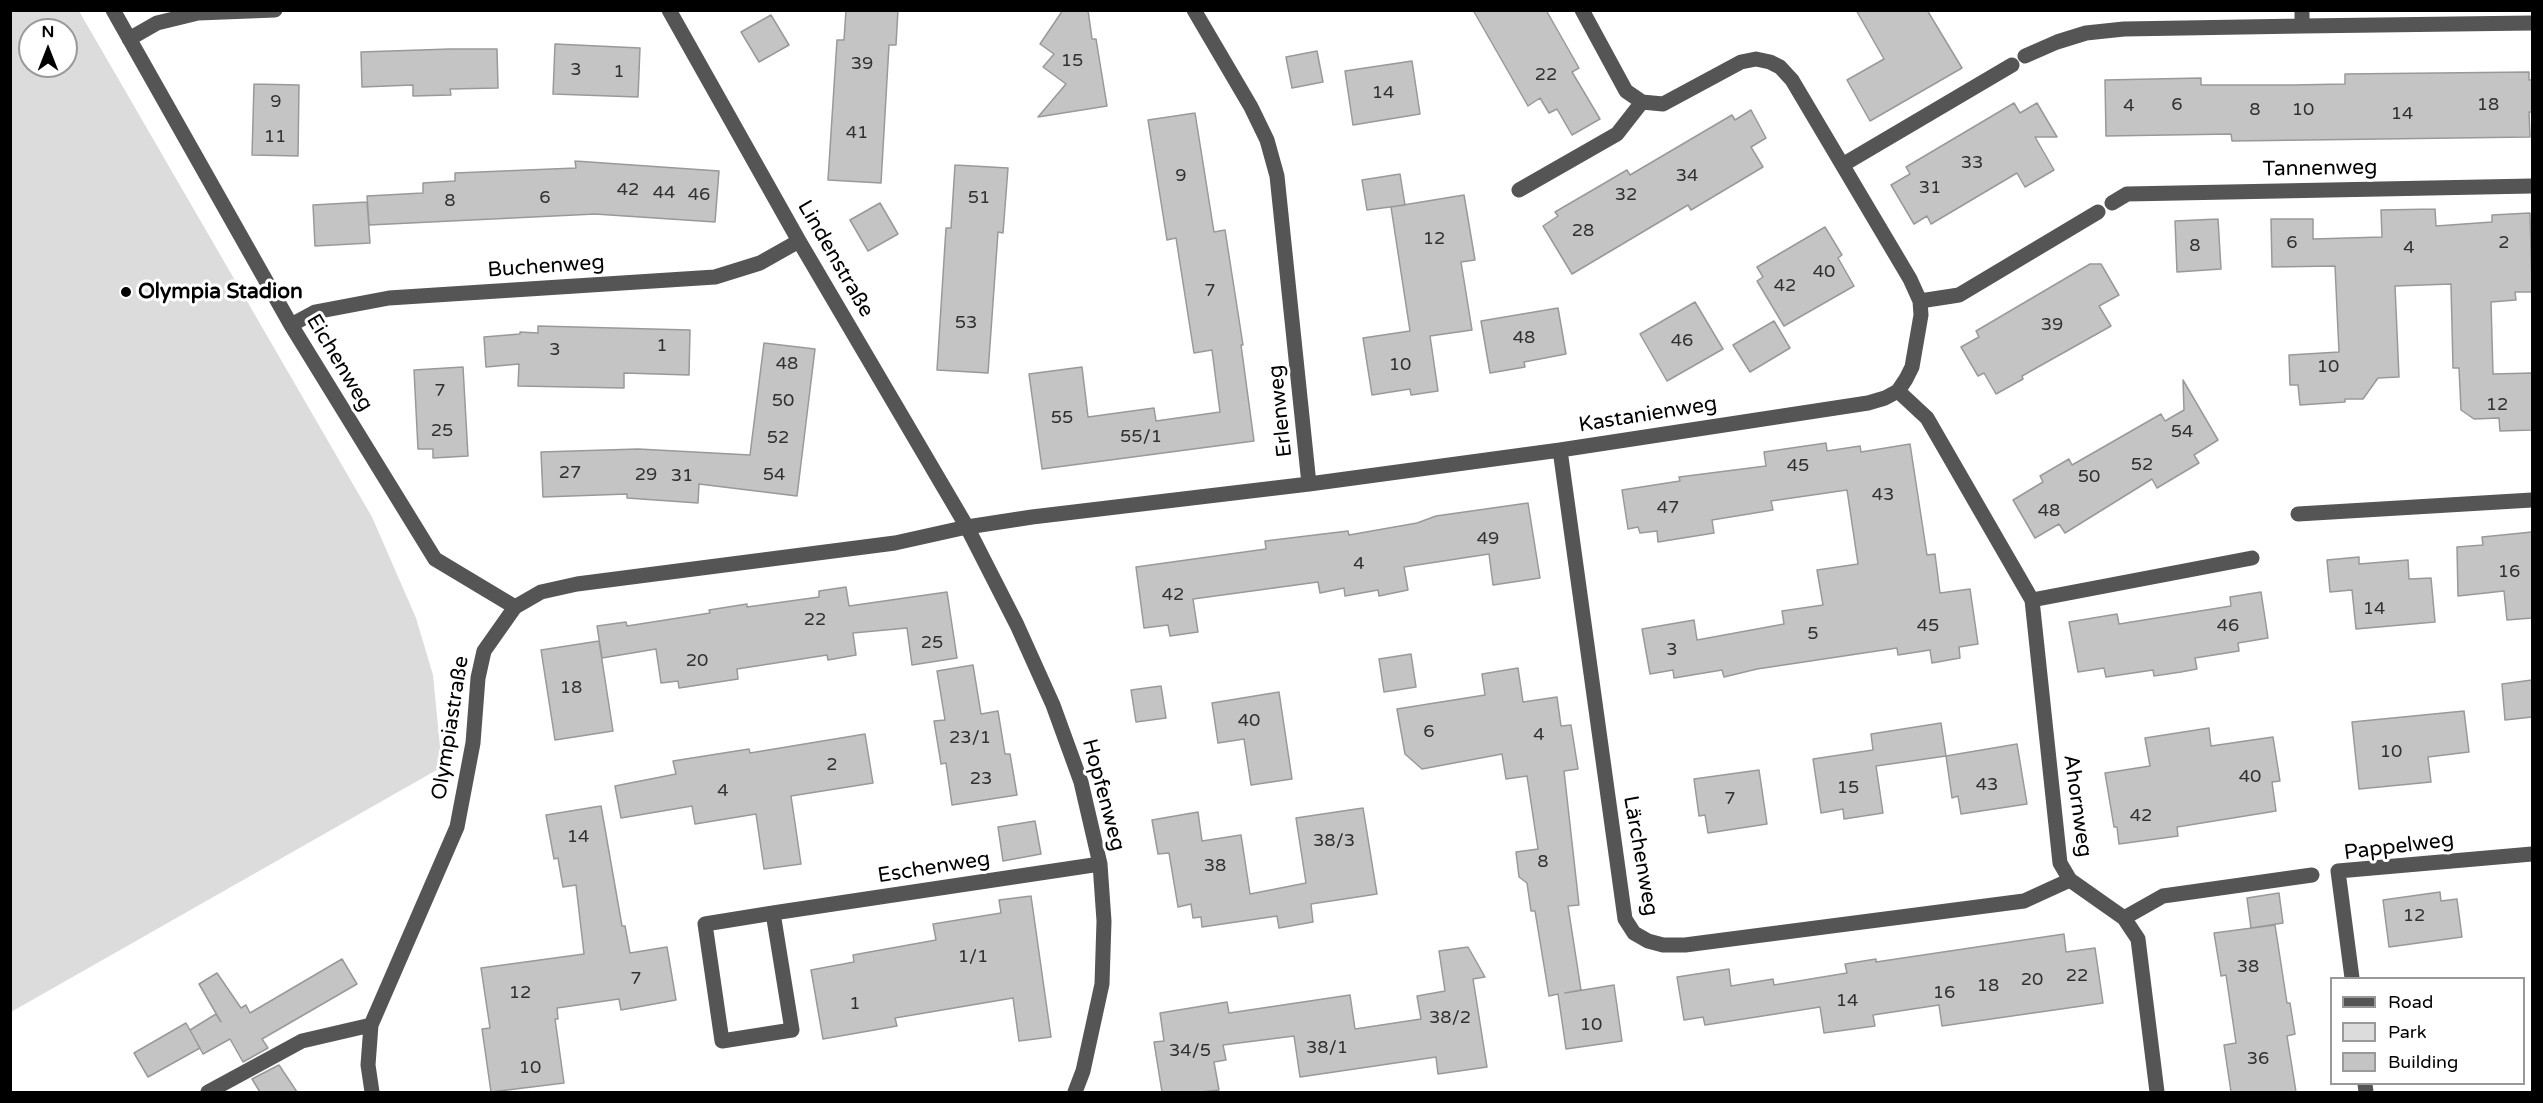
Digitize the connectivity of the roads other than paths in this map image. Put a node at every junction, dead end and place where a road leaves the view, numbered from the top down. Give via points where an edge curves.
1 (113, 10) edge
2 (275, 10) edge
3 (669, 10) edge
4 (1194, 10) edge
5 (1582, 10) edge
6 (2302, 18) edge
7 (2532, 23) edge
8 (129, 39) junction
9 (2025, 56) dead end
10 (2012, 65) dead end
11 (1642, 102) junction
12 (1844, 164) junction
13 (2532, 186) edge
14 (1518, 190) dead end
15 (2112, 203) dead end
16 (2098, 212) dead end
17 (799, 241) junction
18 (1920, 301) junction
19 (291, 325) junction
20 (1898, 391) junction
21 (1560, 450) junction
22 (1309, 484) junction
23 (2532, 500) edge
24 (2298, 514) dead end
25 (967, 527) junction
26 (2253, 558) dead end
27 (2032, 600) junction
28 (515, 607) junction
29 (2532, 854) edge
30 (1100, 864) junction
31 (2312, 875) dead end
32 (2070, 880) junction
33 (773, 913) junction
34 (2124, 918) junction
35 (2352, 977) edge
36 (371, 1024) junction
37 (208, 1092) edge
38 (372, 1092) edge
39 (1075, 1092) edge
40 (2157, 1092) edge

1 - 8 street, Eichenweg
2 - 8 street via 198,13 157,23
3 - 17 street, Lindenstraße
4 - 22 street, Erlenweg via 1251,107 1267,140 1277,176
5 - 11 street via 1626,91
6 - 7 street
6 - 9 street via 2086,33
8 - 19 street, Eichenweg
10 - 12 street
11 - 12 street via 1663,104 1741,62 1770,62 1792,80
11 - 14 street via 1617,134
12 - 18 street
13 - 15 street, Tannenweg via 2127,195
16 - 18 street via 1959,295
17 - 19 street, Buchenweg via 760,263 715,277 389,298 315,312
17 - 25 street, Lindenstraße
18 - 20 street via 1912,368
19 - 28 street, Eichenweg via 435,560
20 - 21 street, Kastanienweg via 1868,403
20 - 27 street, Ahornweg via 1927,418
21 - 22 street, Kastanienweg
21 - 32 street, Lärchenweg via 1625,919 1634,933 1663,945 1685,945 2024,901
22 - 25 street, Erlenweg
23 - 24 street
25 - 28 street, Olympiastraße via 895,543 577,584 541,592
25 - 30 street, Hopfenweg via 1053,705 1081,782
26 - 27 street
27 - 32 street, Ahornweg via 2058,846
28 - 36 street, Olympiastraße via 484,651 457,827
29 - 35 street, Pappelweg via 2338,871
30 - 33 street, Eschenweg
30 - 39 street, Hopfenweg via 1104,921 1102,984
31 - 34 street via 2163,896
32 - 34 street, Ahornweg
33 - 33 street, Eschenweg via 792,1030 722,1041 705,924
34 - 40 street, Ahornweg via 2138,939
36 - 37 street via 302,1041
36 - 38 street, Olympiastraße via 368,1065

